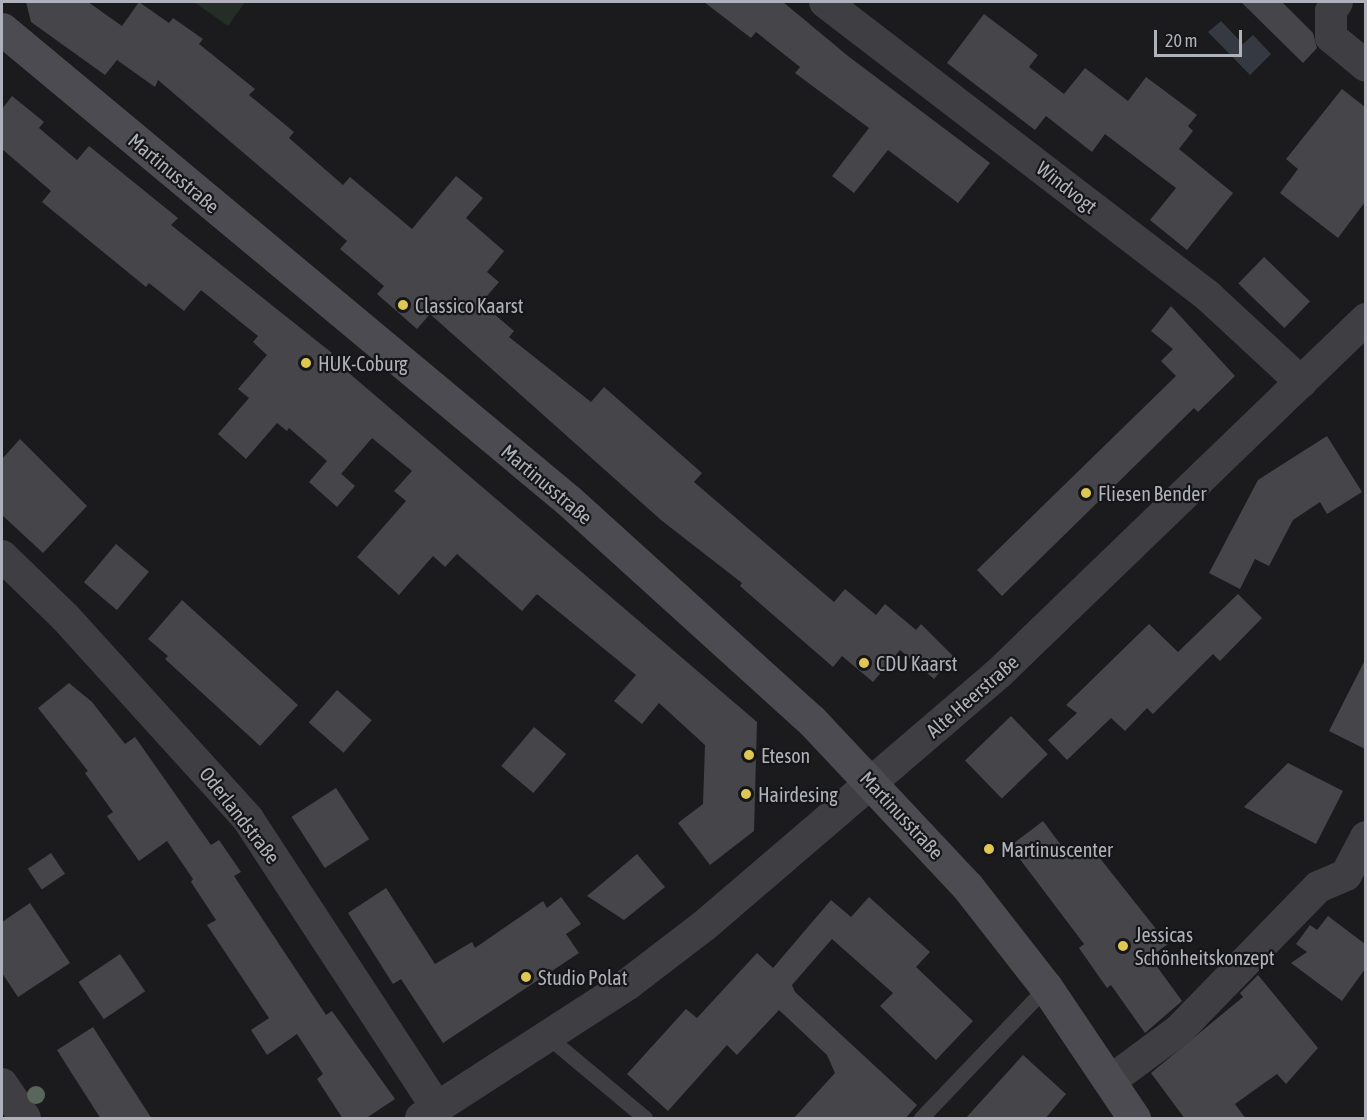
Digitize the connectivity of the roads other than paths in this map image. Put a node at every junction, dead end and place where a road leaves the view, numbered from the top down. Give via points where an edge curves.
1 (825, 2) edge
2 (1330, 5) edge
3 (2, 29) edge
4 (1365, 66) edge
5 (1365, 319) edge
6 (1300, 382) junction
7 (2, 556) edge
8 (873, 782) junction
9 (1365, 837) edge
10 (1046, 987) junction
11 (548, 1036) junction
12 (1110, 1081) junction
13 (2, 1084) edge
14 (429, 1113) edge
15 (25, 1119) edge
16 (645, 1119) edge
17 (921, 1119) edge
18 (1134, 1119) edge

1 - 6 street, Windvogt via 1208,296
2 - 4 street via 1331,37
3 - 8 main road, Martinusstraße via 568,500 811,720
5 - 6 street, Alte Heerstraße
6 - 8 street, Alte Heerstraße via 1071,607
7 - 14 street, Oderlandstraße via 73,626 248,819
8 - 10 main road, Martinusstraße via 967,886
8 - 11 street, Alte Heerstraße via 705,926 628,984
9 - 12 street via 1346,875 1318,887 1179,1030
10 - 12 main road, Martinusstraße
10 - 17 lane
11 - 14 street, Alte Heerstraße
11 - 16 lane
12 - 18 main road, Martinusstraße
13 - 15 street

